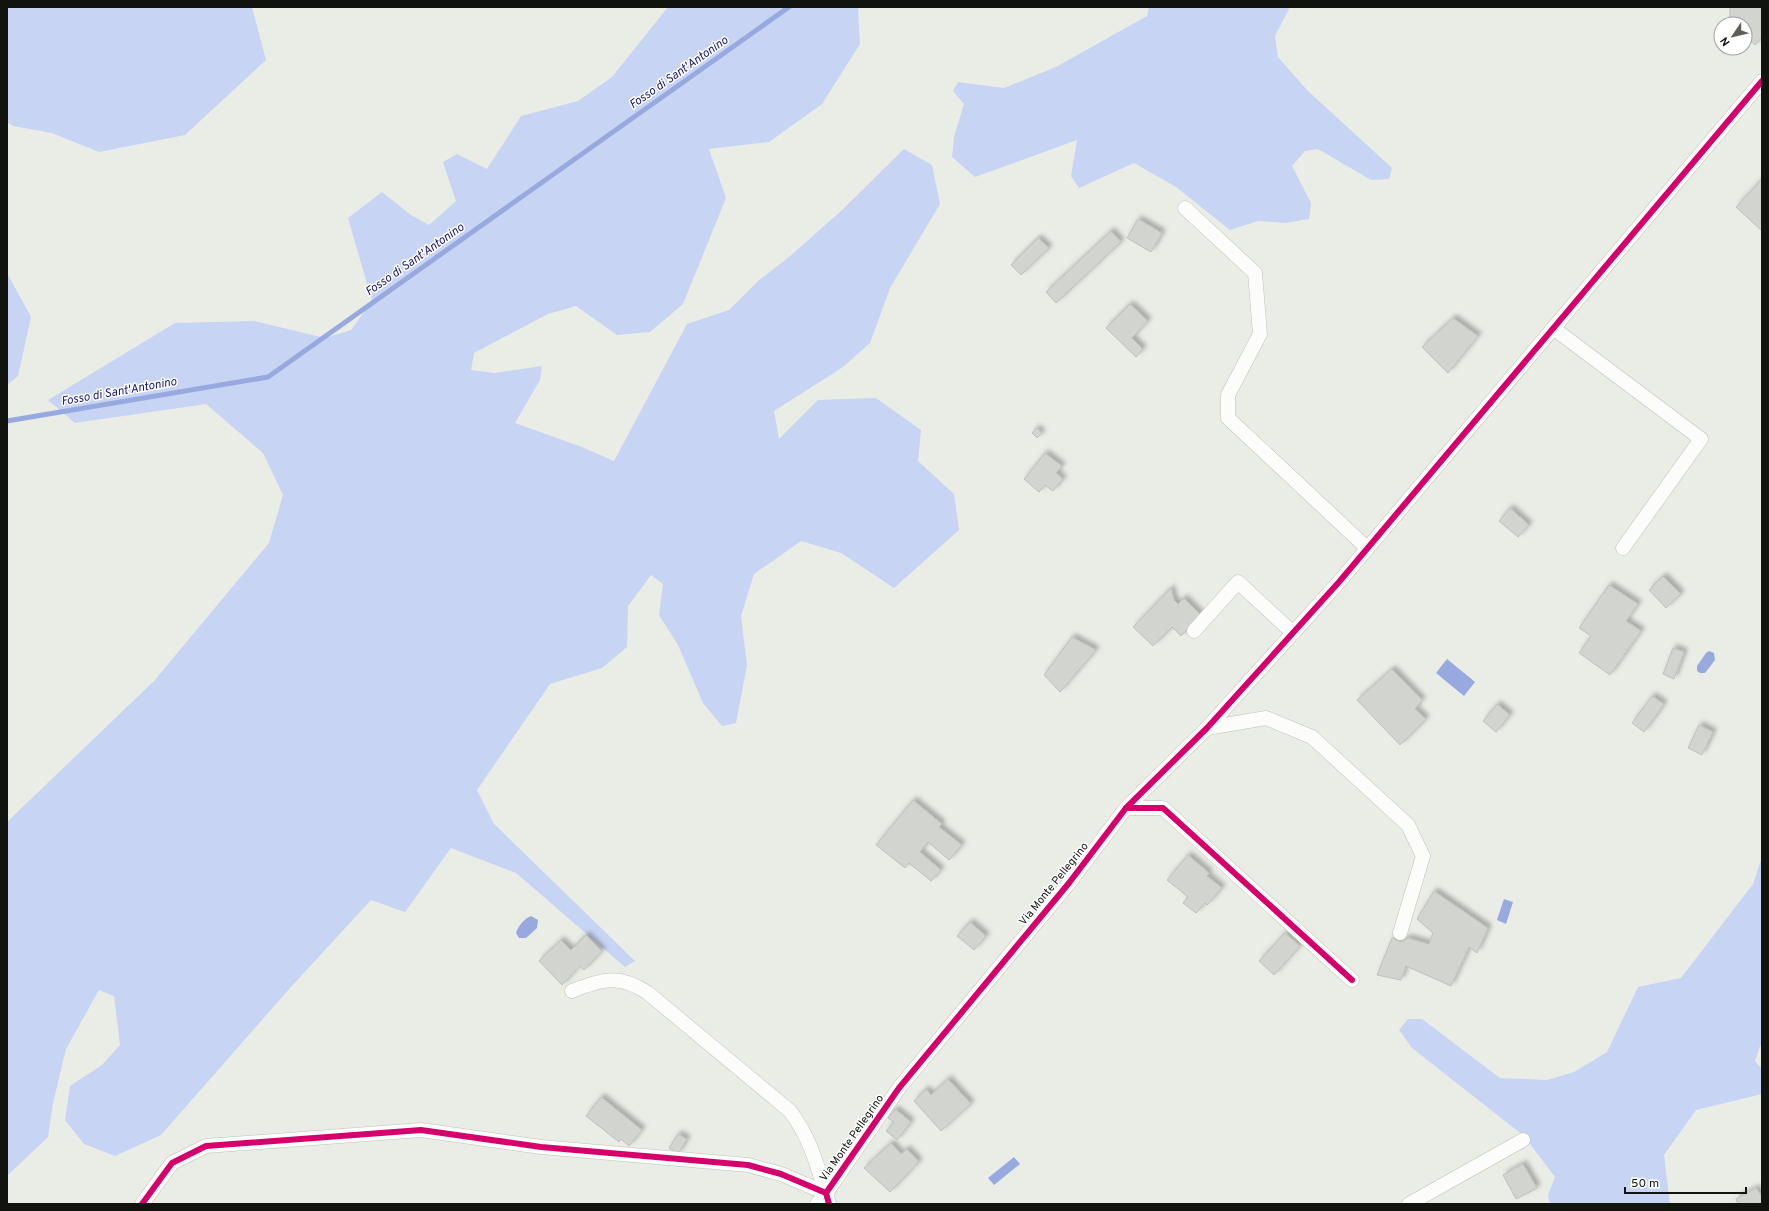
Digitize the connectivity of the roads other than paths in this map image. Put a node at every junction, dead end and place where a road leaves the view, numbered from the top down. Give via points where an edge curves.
1 (1762, 80) edge
2 (1185, 208) dead end
3 (1553, 328) junction
4 (1367, 548) junction
5 (1622, 548) dead end
6 (1194, 630) dead end
7 (1293, 633) junction
8 (1207, 728) junction
9 (1126, 808) junction
10 (1400, 933) dead end
11 (1352, 980) dead end
12 (572, 991) dead end
13 (1523, 1140) dead end
14 (824, 1200) edge
15 (142, 1204) edge
16 (1409, 1204) edge

1 - 3 street, Via Monte Pellegrino
2 - 4 street via 1255,274 1260,334 1228,395 1228,418
3 - 4 street, Via Monte Pellegrino
3 - 5 street via 1701,439
4 - 7 street, Via Monte Pellegrino
6 - 7 street via 1238,582
7 - 8 street, Via Monte Pellegrino
8 - 9 street, Via Monte Pellegrino
8 - 10 street via 1266,718 1312,737 1408,825 1423,856
9 - 11 street via 1163,808
9 - 14 street, Via Monte Pellegrino via 1069,883 898,1088
12 - 14 street via 599,981 612,980 633,984 648,993 790,1111 811,1147
13 - 16 street
14 - 15 street via 782,1174 748,1165 541,1147 421,1130 206,1146 172,1163

